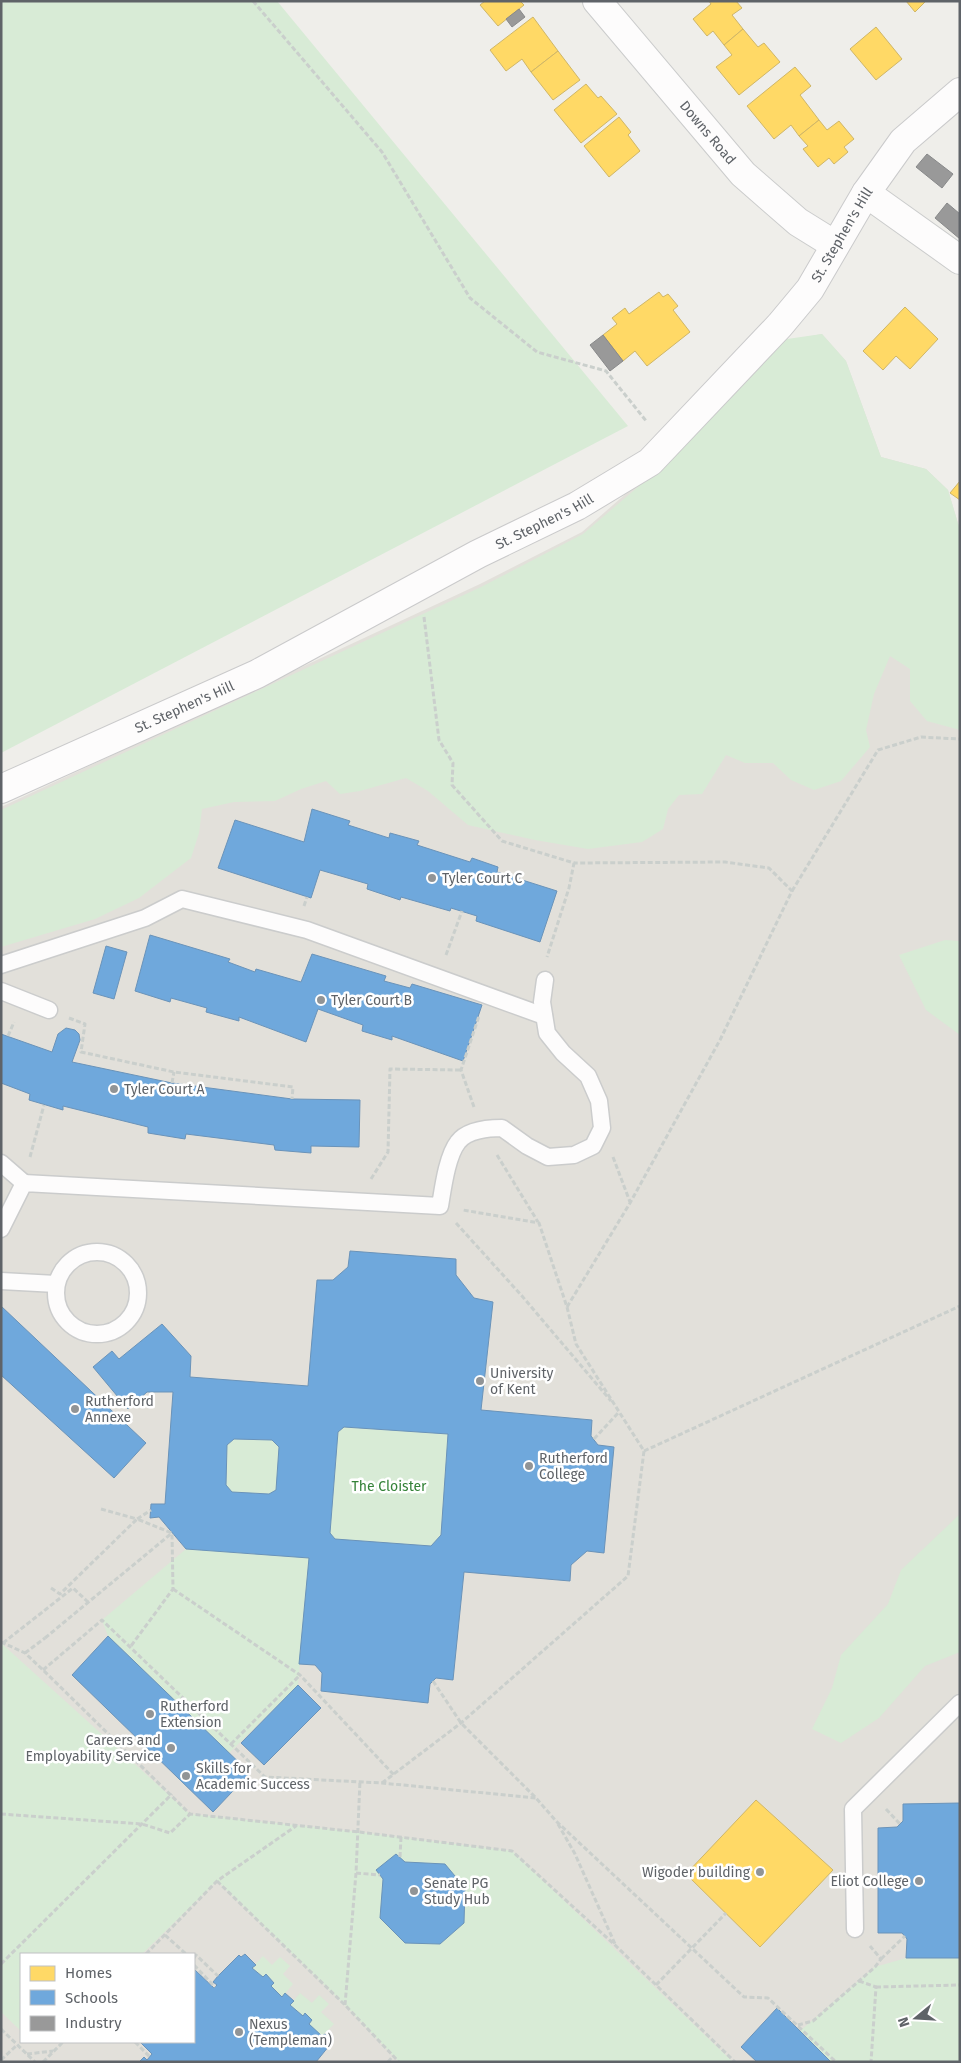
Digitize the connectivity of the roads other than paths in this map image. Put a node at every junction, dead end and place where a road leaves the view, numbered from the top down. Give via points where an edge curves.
1 (598, 1) edge
2 (960, 92) edge
3 (866, 193) junction
4 (835, 245) junction
5 (960, 260) edge
6 (1, 789) edge
7 (1, 965) edge
8 (545, 980) dead end
9 (1, 991) edge
10 (49, 1010) road end
11 (544, 1016) junction
12 (1, 1162) edge
13 (24, 1183) junction
14 (1, 1229) edge
15 (1, 1281) edge
16 (56, 1284) junction
17 (960, 1704) edge
18 (855, 1929) road end

1 - 4 street, Downs Road via 743,174 798,222
2 - 3 street, St. Stephen's Hill via 904,141
3 - 4 street, St. Stephen's Hill
3 - 5 street
4 - 6 street, St. Stephen's Hill via 810,289 780,325 650,462 577,506 420,584 257,674
7 - 11 lane via 145,918 182,900 306,930
8 - 11 lane
9 - 10 lane
11 - 13 lane via 547,1033 588,1076 599,1101 602,1128 592,1146 574,1155 548,1157 502,1128 481,1129 459,1141 446,1170 440,1206
12 - 13 lane
13 - 14 lane
15 - 16 lane
16 - 16 lane via 62,1270 75,1258 88,1252 110,1253 123,1260 135,1276 139,1290 136,1307 129,1320 116,1330 88,1334 63,1317 57,1304
17 - 18 lane via 854,1809

